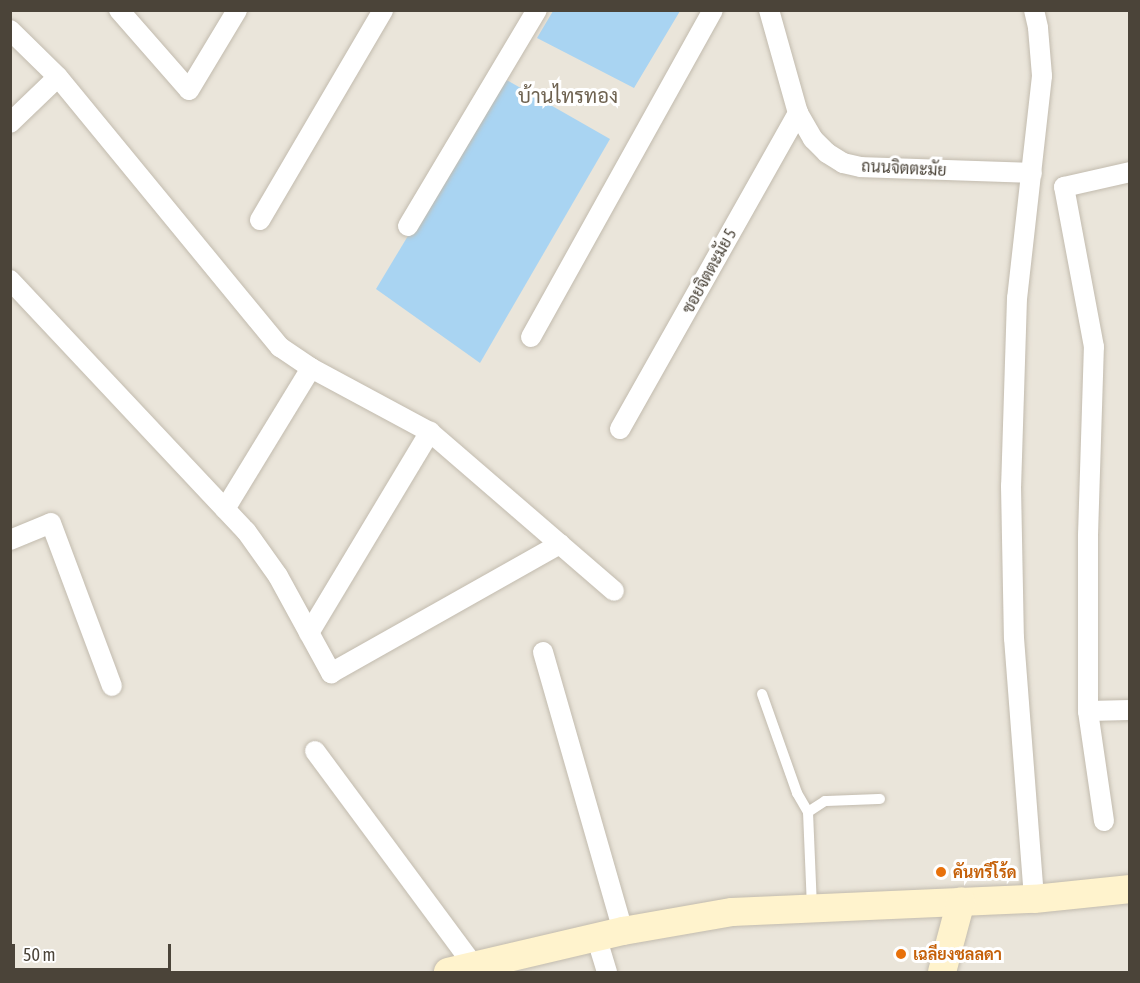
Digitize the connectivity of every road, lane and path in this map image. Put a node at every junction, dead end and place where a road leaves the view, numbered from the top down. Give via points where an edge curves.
1 (119, 10) edge
2 (237, 10) edge
3 (383, 10) edge
4 (537, 10) edge
5 (713, 10) edge
6 (769, 10) edge
7 (1034, 10) edge
8 (10, 30) edge
9 (58, 77) junction
10 (798, 113) junction
11 (10, 123) edge
12 (1130, 172) edge
13 (1032, 173) junction
14 (260, 220) dead end
15 (408, 226) dead end
16 (10, 280) edge
17 (531, 337) dead end
18 (311, 368) junction
19 (620, 429) dead end
20 (430, 432) junction
21 (225, 509) junction
22 (10, 540) edge
23 (560, 544) junction
24 (614, 591) dead end
25 (309, 633) junction
26 (543, 652) dead end
27 (112, 686) dead end
28 (762, 694) dead end
29 (1130, 710) edge
30 (1088, 711) junction
31 (315, 751) dead end
32 (880, 799) dead end
33 (808, 812) junction
34 (1104, 821) dead end
35 (1130, 889) edge
36 (1034, 899) junction
37 (961, 901) junction
38 (812, 908) junction
39 (609, 934) junction
40 (461, 969) edge
41 (607, 972) edge
42 (942, 972) edge

1 - 2 street via 189,90
3 - 14 street
4 - 15 street
5 - 17 street
6 - 10 street, ถนนจิตตะมัย
7 - 13 street via 1042,76
8 - 9 street
9 - 11 street
9 - 18 street via 280,347
10 - 13 street, ถนนจิตตะมัย via 813,139 843,163 861,167
10 - 19 street, ซอยจิตตะมัย 5
12 - 30 street via 1064,187 1094,347
13 - 36 street via 1017,298 1011,486 1014,638
16 - 21 street
18 - 20 street
18 - 21 street
20 - 23 street
20 - 25 street
21 - 25 street via 265,555
22 - 27 street via 51,524
23 - 24 street
23 - 25 street via 331,673
26 - 39 street
28 - 33 lane via 797,793
29 - 30 street
30 - 34 street
31 - 40 street
32 - 33 lane via 825,801
33 - 38 lane
35 - 36 street
36 - 37 street
37 - 38 street
37 - 42 street
38 - 39 street via 732,912
39 - 40 street
39 - 41 street

